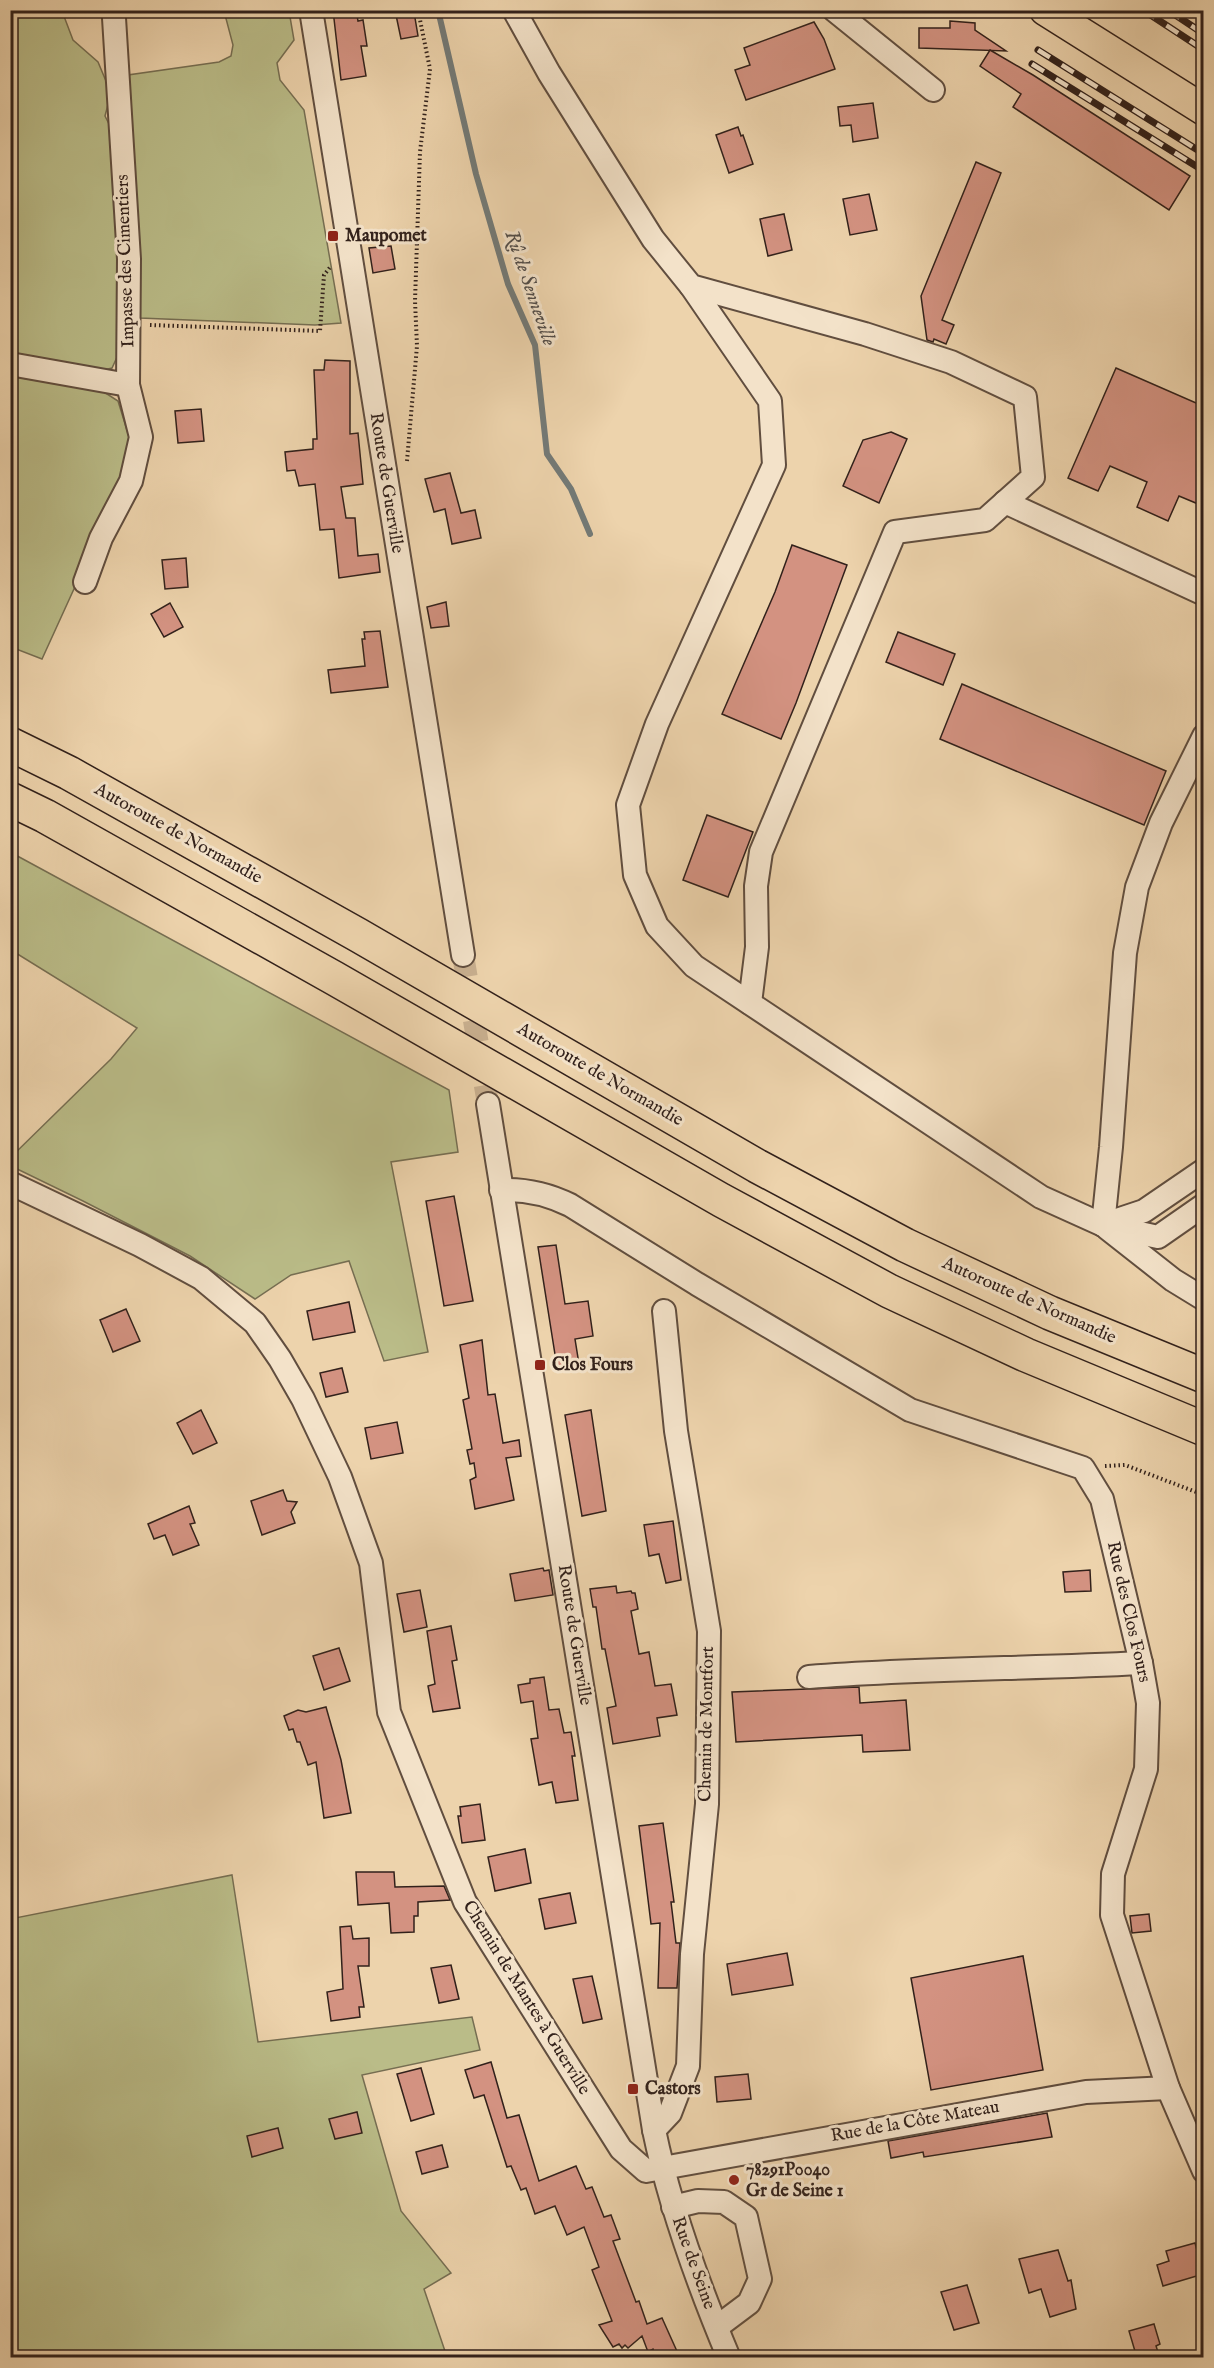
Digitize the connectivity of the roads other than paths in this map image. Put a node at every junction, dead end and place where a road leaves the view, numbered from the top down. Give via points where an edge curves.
1 (311, 10) edge
2 (514, 10) edge
3 (834, 10) edge
4 (1045, 10) edge
5 (114, 18) dead end
6 (933, 90) dead end
7 (1203, 110) edge
8 (692, 286) junction
9 (10, 364) edge
10 (128, 385) junction
11 (1005, 502) junction
12 (85, 582) dead end
13 (1203, 594) edge
14 (1203, 736) edge
15 (10, 744) edge
16 (10, 799) edge
17 (463, 955) tunnel mouth
18 (750, 1003) junction
19 (488, 1104) tunnel mouth
20 (1203, 1170) edge
21 (10, 1183) edge
22 (501, 1190) junction
23 (1203, 1205) edge
24 (1103, 1225) junction
25 (1203, 1299) edge
26 (664, 1311) dead end
27 (1203, 1376) edge
28 (1203, 1429) edge
29 (1141, 1663) junction
30 (809, 1677) dead end
31 (1168, 2088) junction
32 (654, 2130) junction
33 (662, 2167) junction
34 (1203, 2171) edge
35 (674, 2207) junction
36 (717, 2327) junction
37 (729, 2358) edge

1 - 17 street, Route de Guerville
2 - 8 street via 653,239
3 - 6 street
4 - 7 main road
5 - 10 street, Impasse des Cimentiers via 129,259
8 - 11 street via 951,362 1025,396 1033,477
8 - 18 street via 770,401 774,465 657,724 628,805 635,875 657,926 694,966
9 - 10 street
10 - 12 street, Impasse des Cimentiers via 141,437 131,481 101,538
11 - 13 street
11 - 18 street via 985,520 895,532 761,852
14 - 24 street via 1161,823 1137,887 1125,953
15 - 27 highway, Autoroute de Normandie via 296,900 757,1166 894,1240 1050,1313
16 - 28 highway via 889,1291 1026,1355
18 - 24 street via 1041,1197
19 - 22 street, Route de Guerville
20 - 24 street via 1144,1211
21 - 33 street, Chemin de Mantes à Guerville via 201,1278 255,1323 280,1359 340,1477 370,1563 389,1712 465,1902 621,2149 646,2171
22 - 29 street, Rue des Clos Fours via 554,1197 910,1410 1083,1468 1102,1499
22 - 32 street, Route de Guerville
23 - 24 street via 1158,1237
24 - 25 street
26 - 32 street, Chemin de Montfort via 676,1431 708,1631 707,1793 692,1954 688,2067 670,2113
29 - 30 street via 892,1670
29 - 31 street, Rue des Clos Fours via 1148,1703 1146,1769 1113,1874 1113,1915
31 - 33 street, Rue de la Côte Mateau via 1086,2092
31 - 34 street, Rue des Clos Fours
32 - 33 street, Route de Guerville
33 - 35 street, Rue de Seine
35 - 36 street, Rue de Seine
35 - 36 street via 698,2201 724,2202 746,2217 760,2279 750,2303
36 - 37 street, Rue de Seine

